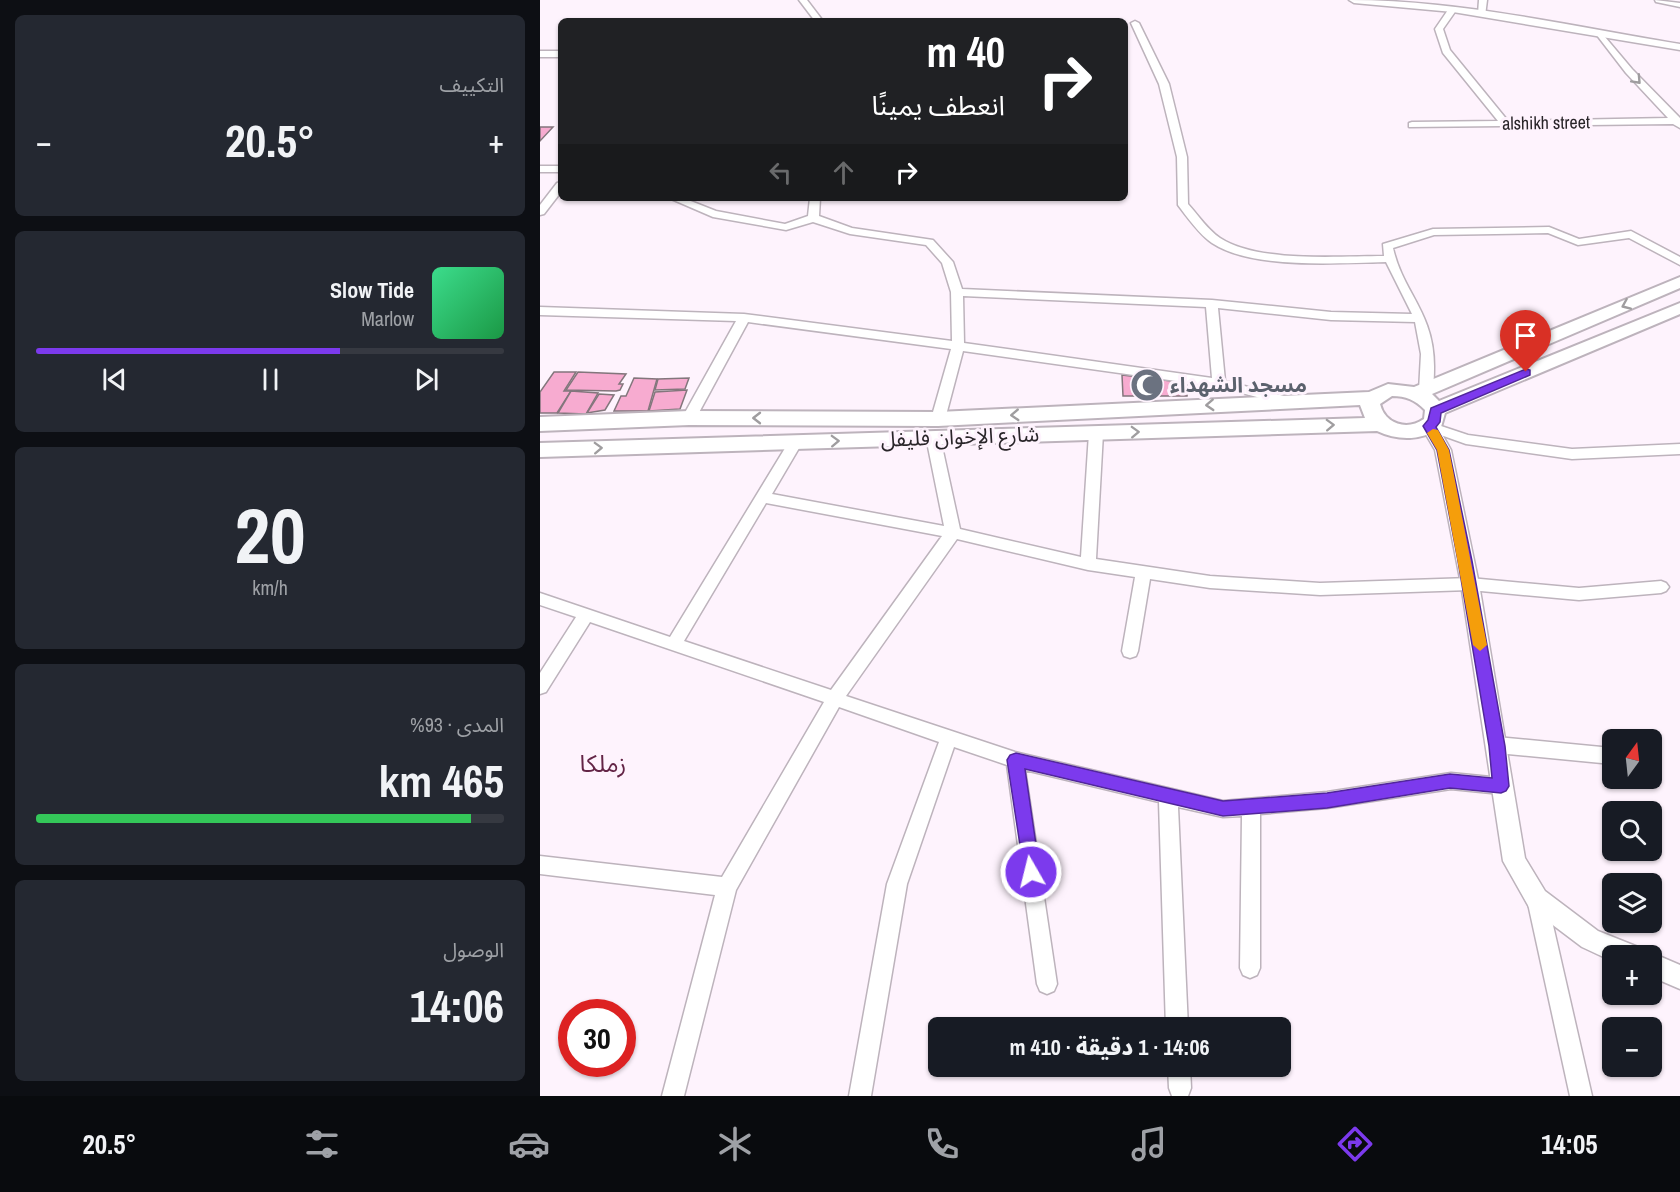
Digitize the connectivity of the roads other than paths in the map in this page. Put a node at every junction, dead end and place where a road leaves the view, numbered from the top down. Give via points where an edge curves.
1 (803, 0) edge
2 (1354, 0) edge
3 (1483, 0) edge
4 (1659, 0) edge
5 (1680, 5) edge
6 (1453, 9) junction
7 (1482, 14) junction
8 (817, 18) edge
9 (1135, 23) dead end
10 (1600, 34) junction
11 (1680, 47) edge
12 (540, 54) edge
13 (558, 54) edge
14 (1678, 123) edge
15 (1506, 124) junction
16 (1412, 125) dead end
17 (540, 169) edge
18 (558, 169) edge
19 (558, 189) edge
20 (681, 201) edge
21 (814, 201) edge
22 (540, 212) edge
23 (813, 218) junction
24 (1389, 260) junction
25 (1680, 262) edge
26 (1680, 282) edge
27 (957, 291) junction
28 (1212, 304) junction
29 (1680, 308) edge
30 (540, 311) edge
31 (744, 318) junction
32 (1420, 318) junction
33 (958, 346) junction
34 (1219, 383) junction
35 (1421, 392) junction
36 (1373, 398) junction
37 (1287, 401) junction
38 (689, 418) junction
39 (1432, 418) junction
40 (1380, 423) junction
41 (540, 424) edge
42 (935, 428) junction
43 (1096, 433) junction
44 (795, 443) junction
45 (540, 450) edge
46 (1678, 453) edge
47 (762, 497) junction
48 (954, 532) junction
49 (1088, 564) junction
50 (1143, 573) junction
51 (1470, 584) junction
52 (1661, 587) dead end
53 (540, 599) edge
54 (588, 613) junction
55 (675, 643) junction
56 (1130, 651) dead end
57 (540, 687) edge
58 (835, 698) junction
59 (949, 737) junction
60 (1497, 746) junction
61 (1602, 755) edge
62 (1016, 760) junction
63 (1501, 786) junction
64 (1168, 796) junction
65 (1251, 807) junction
66 (540, 865) edge
67 (727, 887) junction
68 (1537, 899) junction
69 (1604, 945) edge
70 (1250, 968) dead end
71 (1662, 969) edge
72 (1680, 977) edge
73 (1047, 984) dead end
74 (1177, 1017) edge
75 (673, 1096) edge
76 (860, 1096) edge
77 (1581, 1096) edge

1 - 8 street
2 - 6 street
3 - 7 street
4 - 5 street
6 - 7 street
6 - 15 street via 1439,29 1446,51
7 - 10 street
9 - 24 street via 1164,84 1182,157 1183,205 1215,240 1241,252 1303,260
10 - 11 street
10 -> 14 street
12 - 13 street
14 - 15 street, alshikh street
15 - 16 street, alshikh street
17 - 18 street
19 - 22 street
20 - 23 street via 713,214 786,227
21 - 23 street
23 - 27 street via 850,231 929,242 947,262
24 - 25 street via 1387,246 1433,232 1549,230 1578,242 1631,234
24 - 32 street
26 -> 35 main road
27 - 28 street
27 - 33 street
28 - 32 street via 1331,316
28 - 34 street
29 - 39 main road
30 - 31 street
31 - 33 street
31 - 38 street
32 - 35 street via 1426,345
33 - 34 street
33 - 42 street
34 - 37 street
35 - 36 main road via 1388,390
35 - 39 main road
36 - 37 main road, شارع الإخوان فليفل
36 - 40 main road via 1370,410
37 -> 42 main road, شارع الإخوان فليفل
38 - 41 main road, شارع الإخوان فليفل
42 -> 38 main road, شارع الإخوان فليفل
39 - 40 main road via 1406,432
39 - 46 street via 1466,439 1572,454
39 - 51 street via 1443,450
43 -> 40 main road, شارع الإخوان فليفل
42 - 43 main road, شارع الإخوان فليفل
44 -> 42 main road, شارع الإخوان فليفل
42 - 48 street
43 - 49 street
45 -> 44 main road, شارع الإخوان فليفل
44 - 47 street
47 - 48 street
47 - 55 street
48 - 49 street
48 - 58 street
49 - 50 street
50 - 51 street via 1320,589
50 - 56 street
51 - 52 street via 1580,594
51 - 60 street
53 - 54 street
54 - 55 street
54 - 57 street
55 - 58 street
58 - 59 street
58 - 67 street
59 - 62 street
59 - 76 street via 897,884
60 - 61 street
60 - 63 street
62 - 64 street
62 - 73 street
63 - 65 street via 1450,781
63 - 68 street via 1514,861
64 - 65 street via 1223,809
64 - 74 street
65 - 70 street
66 - 67 street
67 - 75 street
68 - 69 street
68 - 77 street
71 - 72 street

